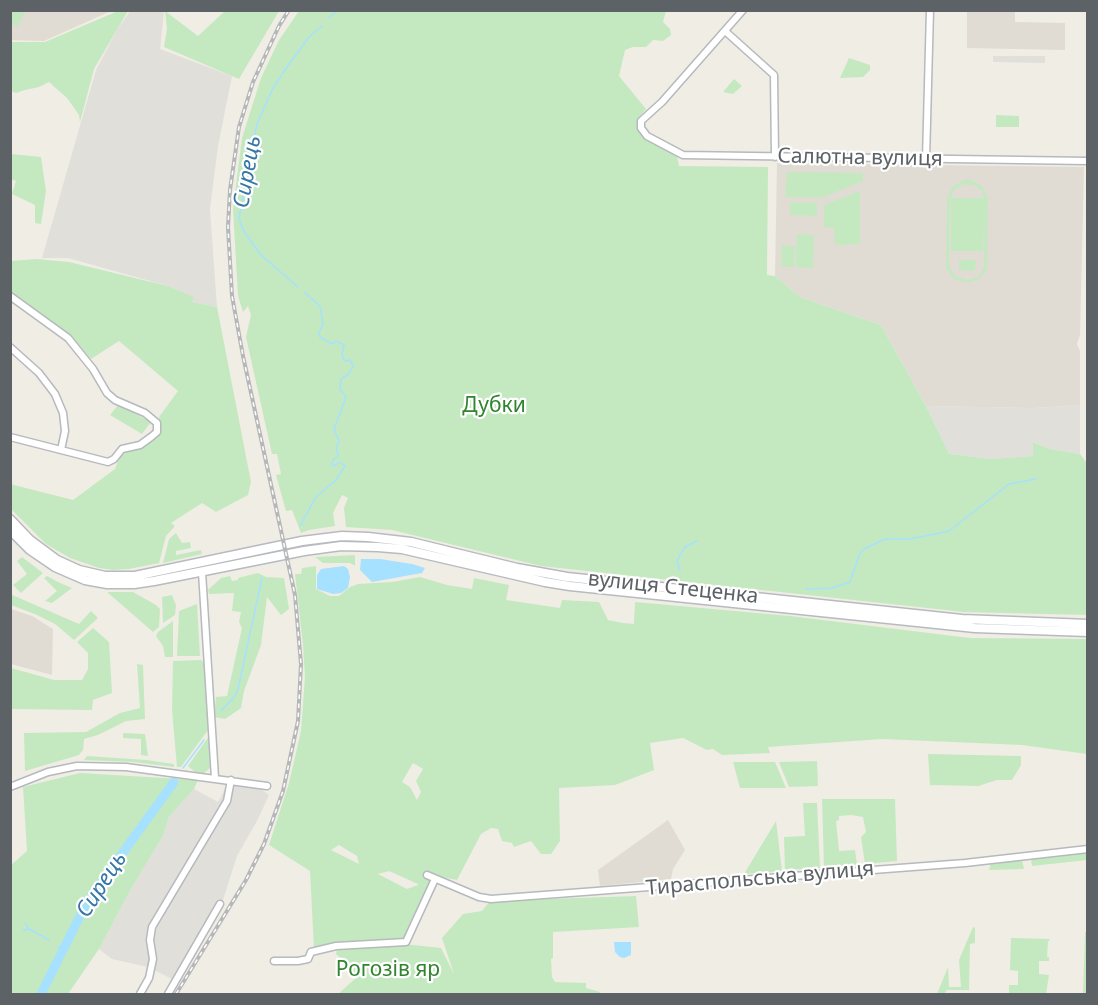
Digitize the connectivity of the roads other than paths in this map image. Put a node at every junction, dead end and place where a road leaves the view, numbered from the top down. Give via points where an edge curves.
1 (743, 10) edge
2 (930, 10) edge
3 (725, 31) junction
4 (775, 157) junction
5 (926, 159) junction
6 (1088, 161) edge
7 (10, 296) edge
8 (10, 347) edge
9 (10, 437) edge
10 (61, 450) junction
11 (10, 519) edge
12 (10, 530) edge
13 (202, 572) junction
14 (1088, 624) edge
15 (1088, 632) edge
16 (215, 778) junction
17 (231, 780) junction
18 (267, 786) dead end
19 (10, 787) edge
20 (1088, 849) edge
21 (427, 875) dead end
22 (435, 879) junction
23 (220, 904) dead end
24 (274, 961) dead end
25 (140, 994) edge
26 (168, 994) edge

1 - 3 street
2 - 5 street
3 - 4 street via 774,75
3 - 4 street, Салютна вулиця via 641,121 641,128 647,136 683,155
4 - 5 street, Салютна вулиця
5 - 6 street, Салютна вулиця
7 - 10 street via 68,338 115,400 158,423 157,432 140,444 122,449 108,462
8 - 10 street via 55,394 63,413
9 - 10 street
11 - 14 main road, вулиця Стеценка via 57,560 105,576 135,576 328,537 374,537 567,577 962,619
12 - 13 main road, вулиця Стеценка via 43,560 85,580 121,585
13 - 15 main road, вулиця Стеценка via 341,546 402,549 570,586 975,628
13 - 16 street
16 - 17 street
16 - 19 street via 126,767 77,766
17 - 18 street
17 - 25 street via 227,801 152,927 153,959
20 - 22 street, Тираспольська вулиця via 965,863 491,899
21 - 22 street, Тираспольська вулиця
22 - 24 street via 406,942 336,946 311,952 308,958 298,961
23 - 26 street

